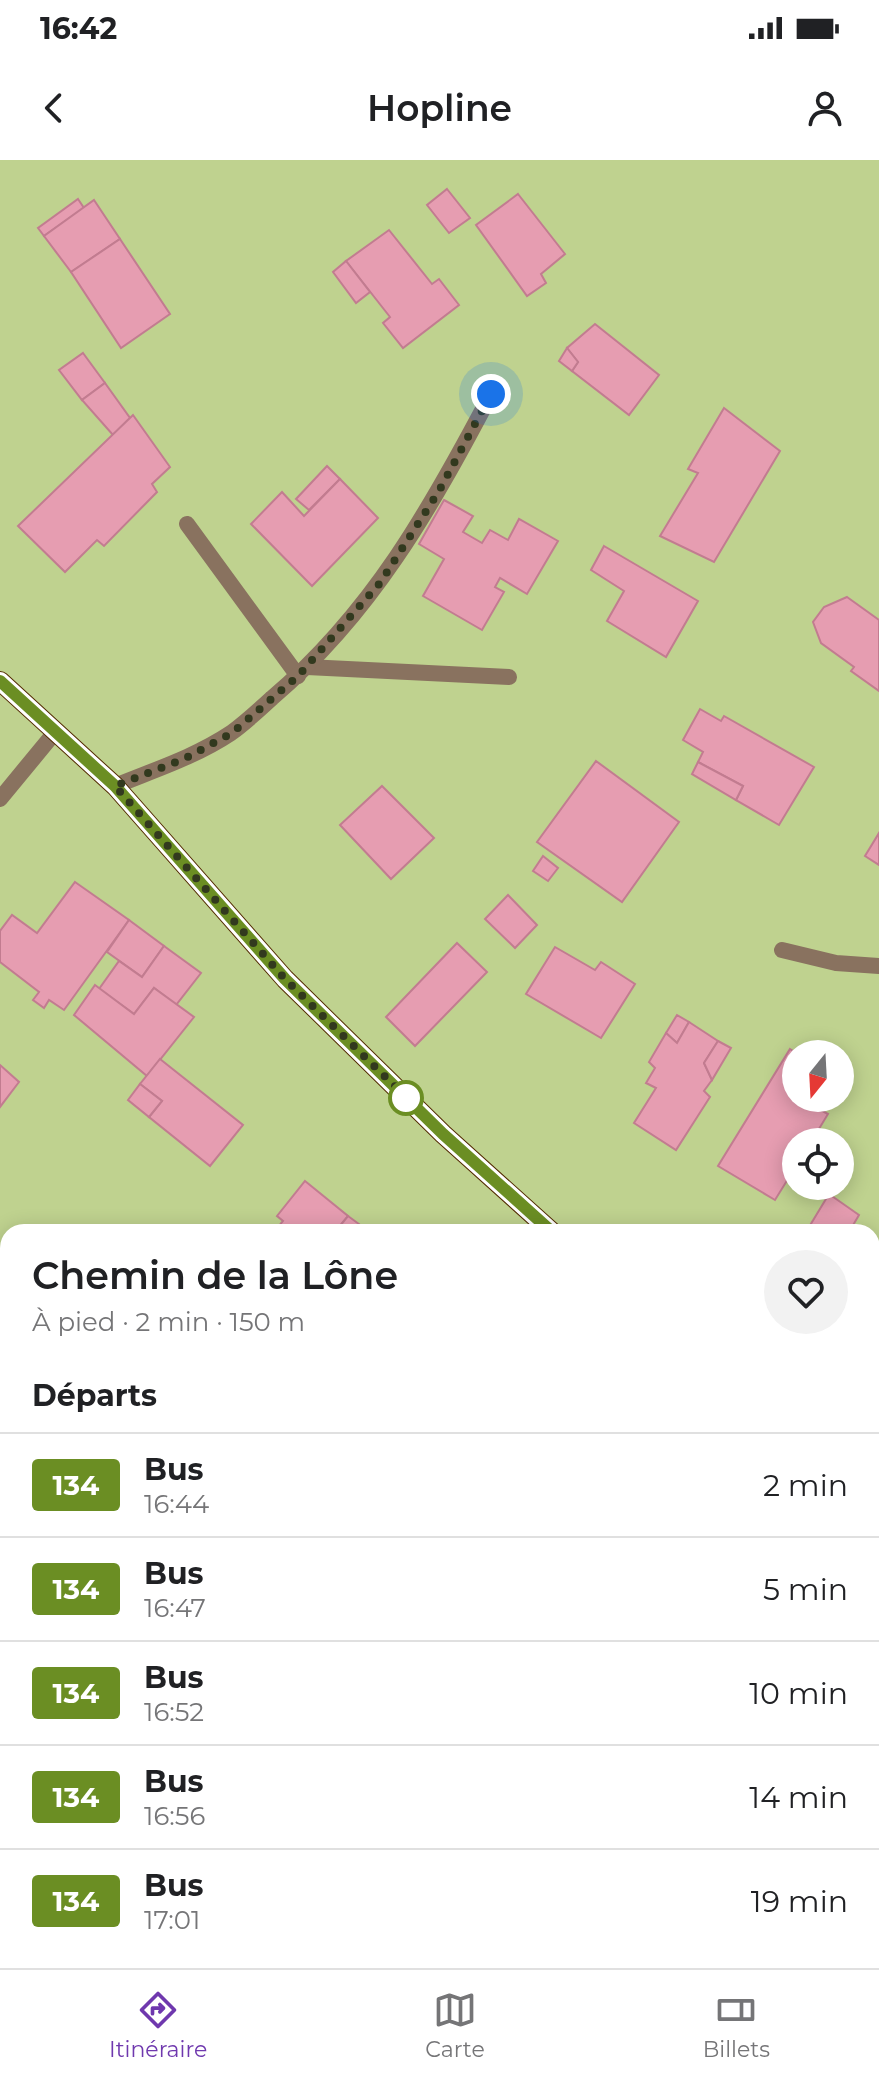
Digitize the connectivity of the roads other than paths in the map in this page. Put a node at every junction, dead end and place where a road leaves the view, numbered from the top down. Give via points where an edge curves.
1 (491, 394) dead end
2 (187, 524) dead end
3 (303, 671) junction
4 (509, 677) dead end
5 (0, 681) edge
6 (56, 731) junction
7 (115, 786) junction
8 (0, 799) edge
9 (782, 950) dead end
10 (879, 966) edge
11 (543, 1224) edge

1 - 3 street via 439,491 380,583
2 - 3 street
3 - 4 street
3 - 7 street via 232,733
5 - 6 main road
6 - 7 main road
6 - 8 street
7 - 11 main road via 285,979
9 - 10 street via 836,963

